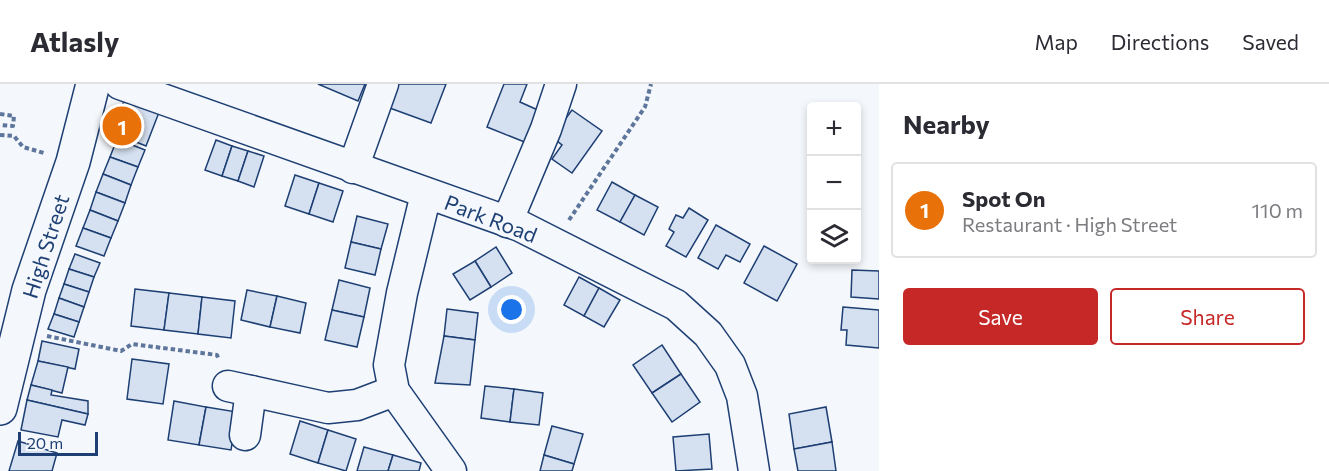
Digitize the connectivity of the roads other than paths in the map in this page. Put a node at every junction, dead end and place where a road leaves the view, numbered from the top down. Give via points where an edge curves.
1 (93, 84) edge
2 (120, 84) edge
3 (383, 84) edge
4 (561, 84) edge
5 (353, 168) junction
6 (426, 194) junction
7 (507, 222) junction
8 (393, 392) junction
9 (0, 408) edge
10 (245, 435) dead end
11 (451, 471) edge
12 (754, 471) edge

1 - 9 main road, High Street via 73,162 29,290
2 - 5 street, Park Road
3 - 5 street
4 - 7 street
5 - 6 street, Park Road
6 - 7 street, Park Road
6 - 8 street via 389,365
7 - 12 street, Park Road via 676,305 708,334 730,365 742,396
8 - 10 street via 357,405 328,408 240,388
8 - 11 street

